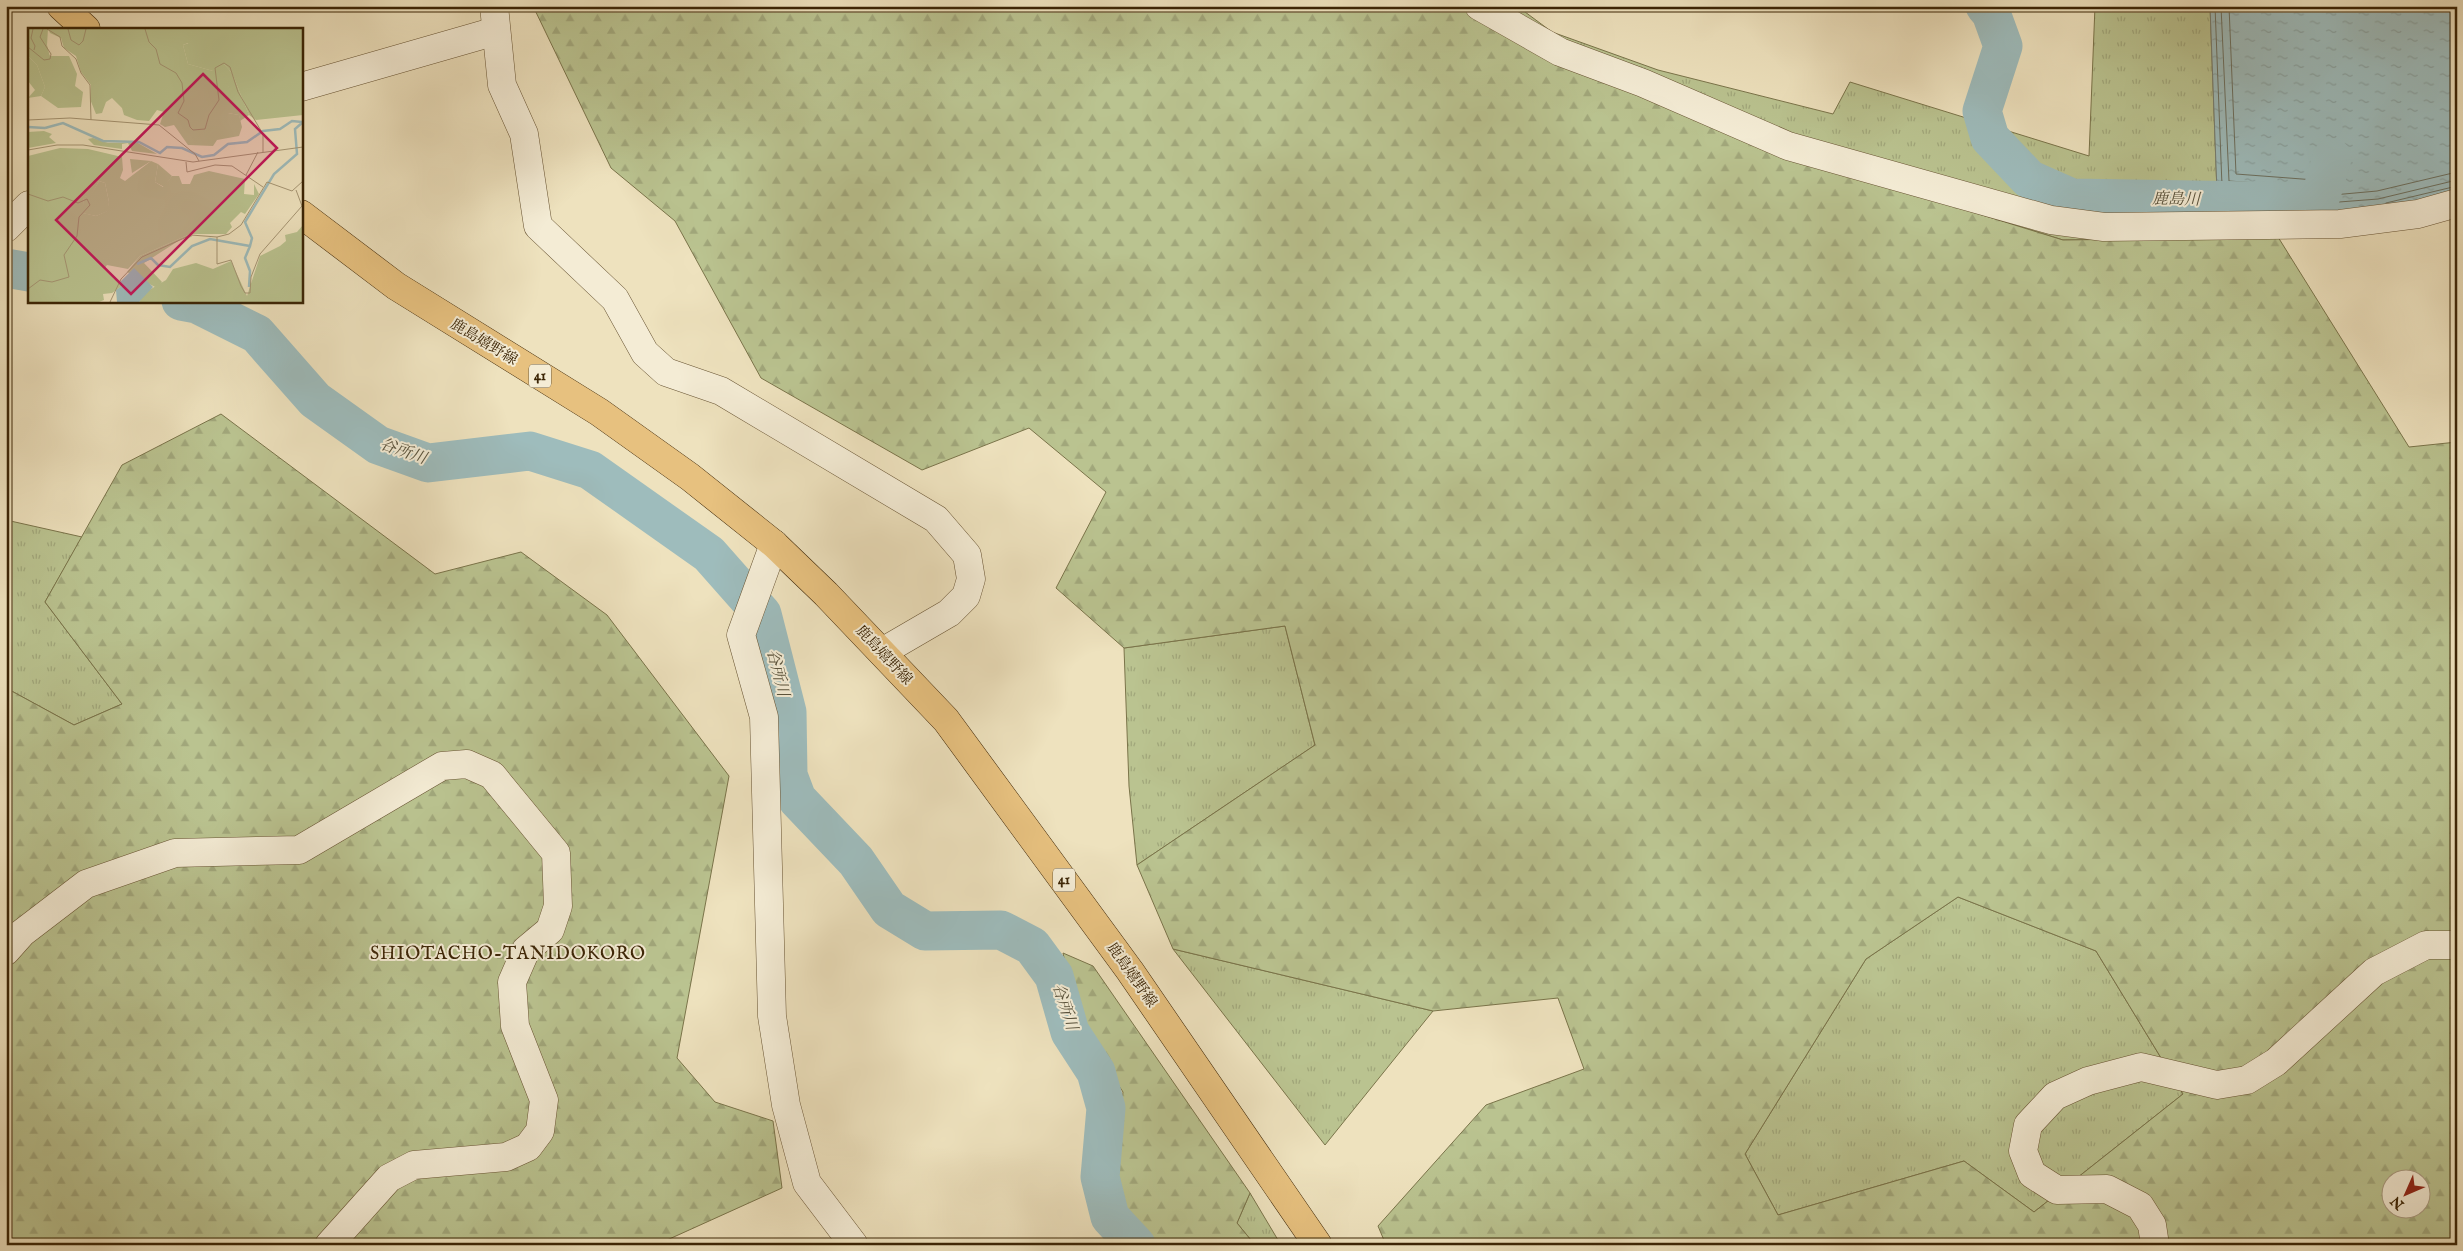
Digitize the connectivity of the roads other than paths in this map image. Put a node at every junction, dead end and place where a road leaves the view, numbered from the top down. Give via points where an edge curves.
1 (61, 6) edge
2 (1478, 6) edge
3 (495, 19) edge
4 (85, 28) edge
5 (302, 87) edge
6 (2457, 204) edge
7 (28, 206) edge
8 (302, 215) edge
9 (6, 228) edge
10 (774, 544) junction
11 (882, 652) junction
12 (2457, 945) edge
13 (6, 951) edge
14 (329, 1245) edge
15 (854, 1245) edge
16 (1318, 1245) edge
17 (2155, 1245) edge

1 - 4 main road
2 - 6 street via 1560,52 1644,83 1788,146 2051,220 2104,227 2340,224 2418,214
3 - 5 street
3 - 11 street via 502,85 524,134 538,226 615,298 645,353 666,372 721,391 936,519 967,555 971,579 966,596 949,613
7 - 9 street
8 - 10 main road, 鹿島嬉野線 / 41 via 412,296 600,412 690,477
10 - 11 main road, 鹿島嬉野線 / 41
10 - 15 street via 740,635 764,717 772,1016 786,1105 806,1183
11 - 16 main road, 鹿島嬉野線 / 41 via 946,720 1044,852
12 - 17 street via 2426,945 2374,972 2276,1062 2247,1080 2217,1085 2141,1067 2088,1081 2054,1096 2028,1125 2023,1151 2032,1174 2057,1190 2107,1189 2140,1206 2152,1225
13 - 14 street via 22,933 86,884 175,853 300,850 442,766 467,764 492,775 556,853 558,906 550,930 526,950 512,982 515,1026 544,1100 540,1131 528,1147 506,1157 414,1165 389,1178

